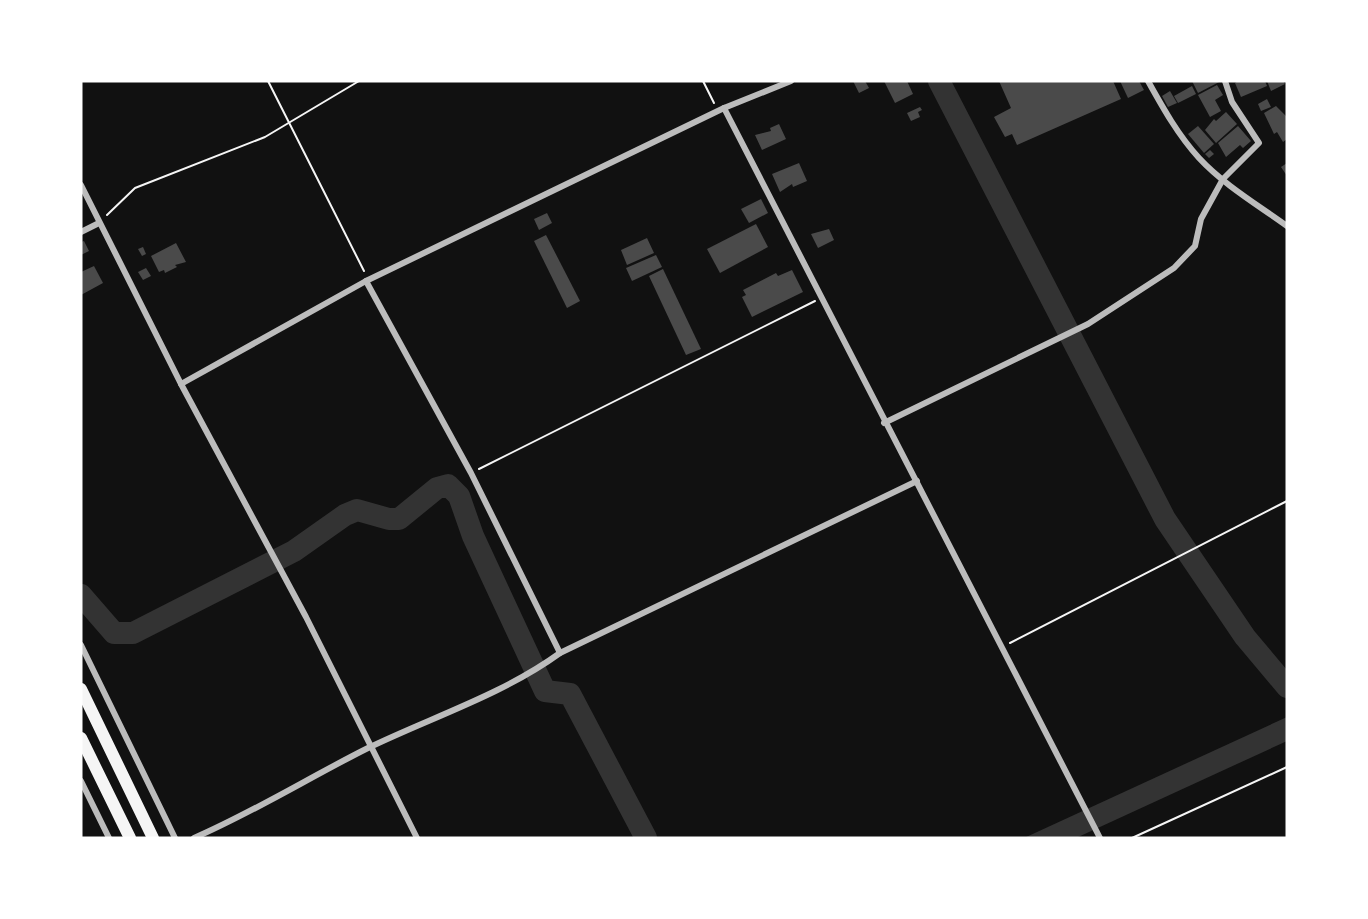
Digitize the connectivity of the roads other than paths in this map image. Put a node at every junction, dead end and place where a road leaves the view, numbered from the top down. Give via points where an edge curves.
1 (791, 81) edge
2 (1148, 81) edge
3 (1225, 81) edge
4 (721, 109) junction
5 (1223, 179) junction
6 (81, 185) edge
7 (99, 223) junction
8 (1287, 226) edge
9 (81, 232) edge
10 (367, 281) junction
11 (181, 384) junction
12 (884, 423) junction
13 (916, 481) junction
14 (81, 645) edge
15 (560, 653) junction
16 (81, 689) edge
17 (81, 738) edge
18 (370, 747) junction
19 (81, 781) edge
20 (109, 838) edge
21 (130, 838) edge
22 (153, 838) edge
23 (176, 838) edge
24 (194, 838) edge
25 (417, 838) edge
26 (1100, 838) edge

1 - 4 street
2 - 5 street via 1199,158
3 - 5 street via 1232,102 1259,143
4 - 10 street
4 - 12 street via 823,297
5 - 8 street
5 - 12 street via 1202,219 1195,246 1174,267 1088,324
6 - 7 street
7 - 9 street
7 - 11 street
10 - 11 street
10 - 15 street via 471,473
11 - 18 street via 306,617
12 - 13 street
13 - 15 street
13 - 26 street
14 - 23 street
15 - 18 street via 467,704
16 - 22 highway
17 - 21 highway
18 - 24 street
18 - 25 street
19 - 20 street

